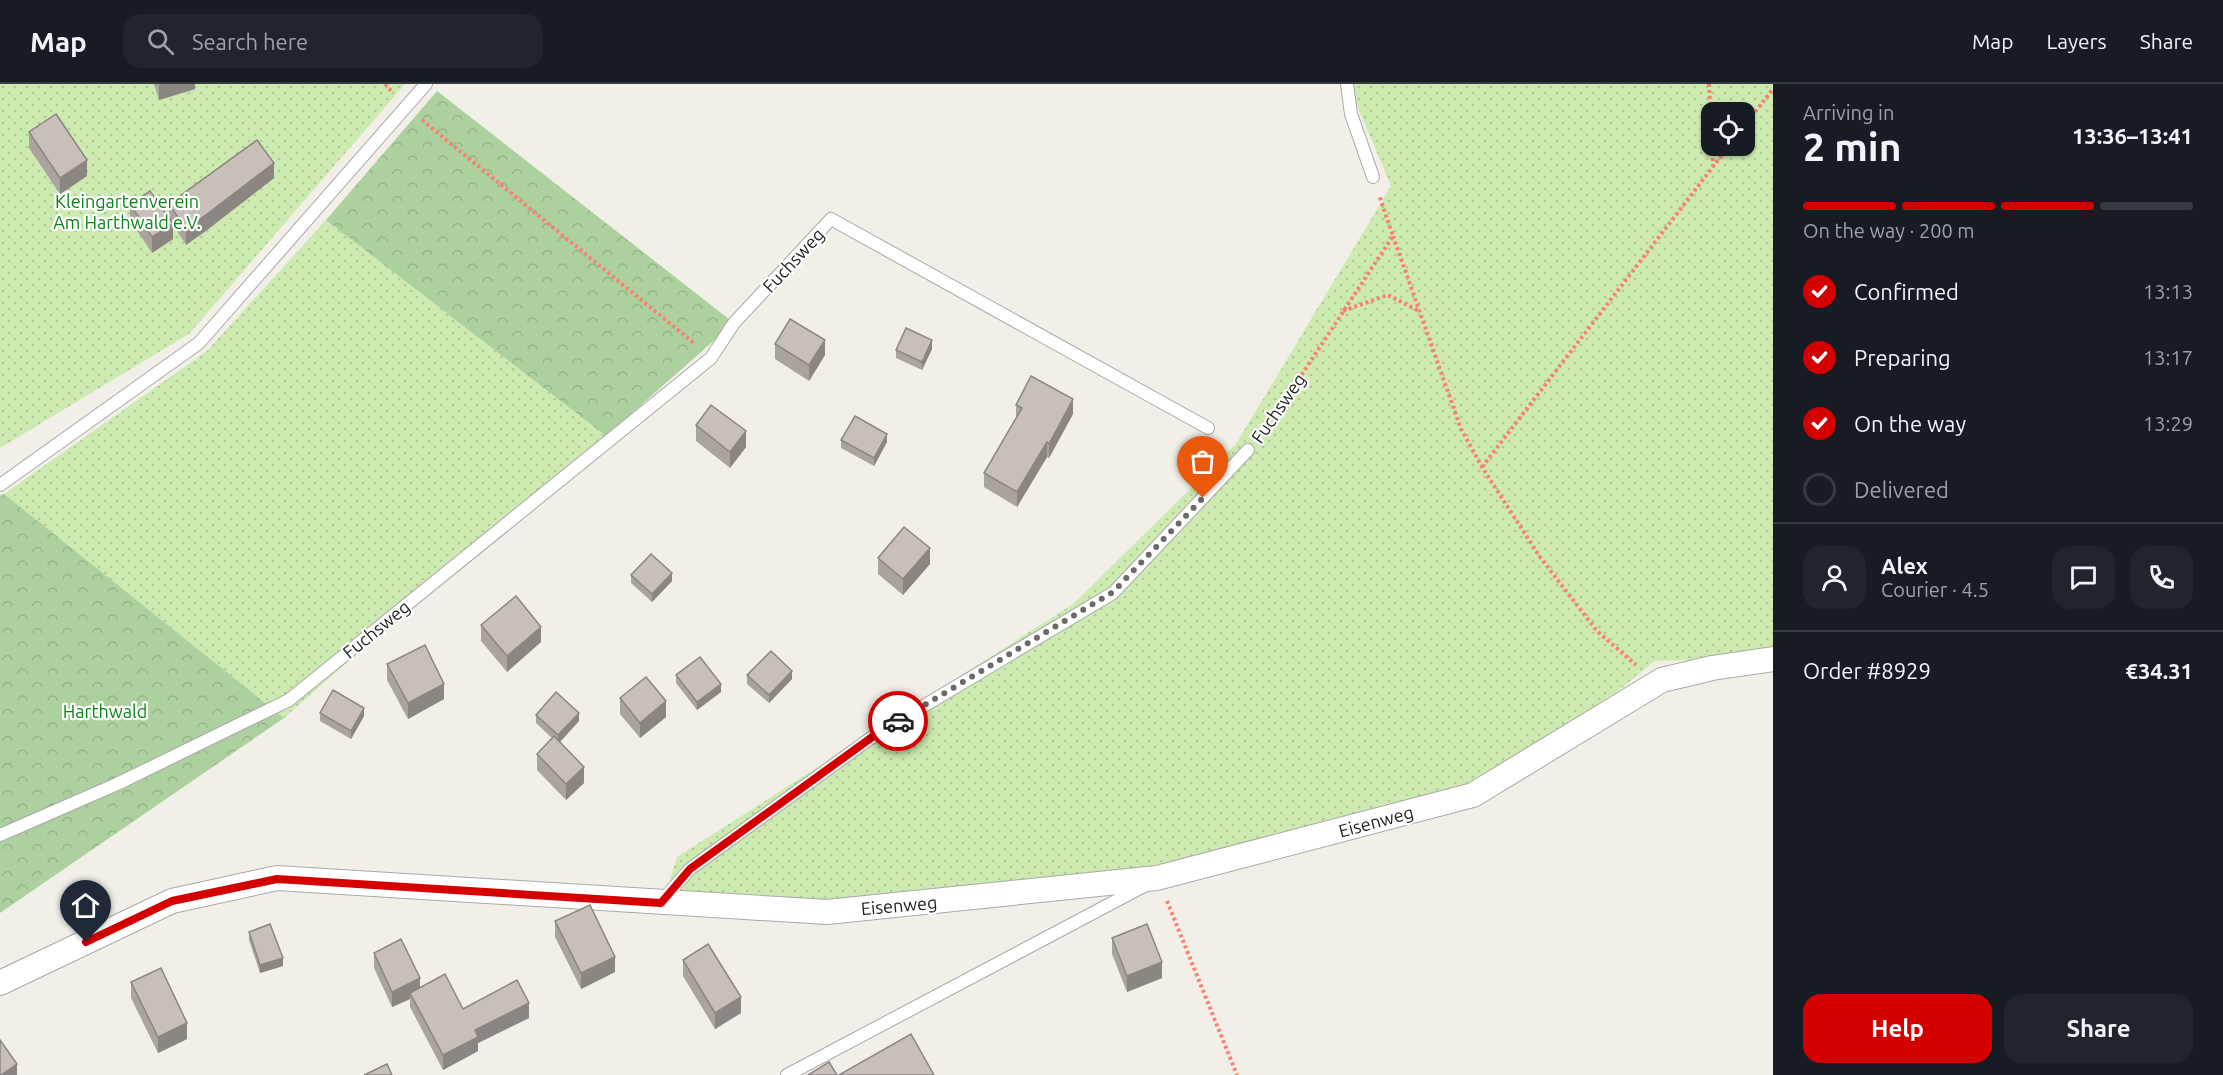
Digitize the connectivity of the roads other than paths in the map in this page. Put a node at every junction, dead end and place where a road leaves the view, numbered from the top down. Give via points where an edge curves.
1 (426, 84) edge
2 (1347, 84) edge
3 (1373, 177) road end
4 (1208, 428) dead end
5 (1248, 450) road end
6 (0, 485) edge
7 (1773, 659) edge
8 (0, 835) edge
9 (1157, 878) junction
10 (661, 903) junction
11 (0, 982) edge
12 (787, 1075) edge

1 - 6 lane via 199,343
2 - 3 lane via 1351,114
4 - 8 lane, Fuchsweg via 831,219 734,323 711,358 289,700 117,784
5 - 10 lane, Fuchsweg via 1113,592 875,735 690,869
7 - 9 street, Eisenweg via 1662,680 1473,795
9 - 10 street, Eisenweg via 826,912
9 - 12 lane
10 - 11 street, Eisenweg via 277,879 172,901

